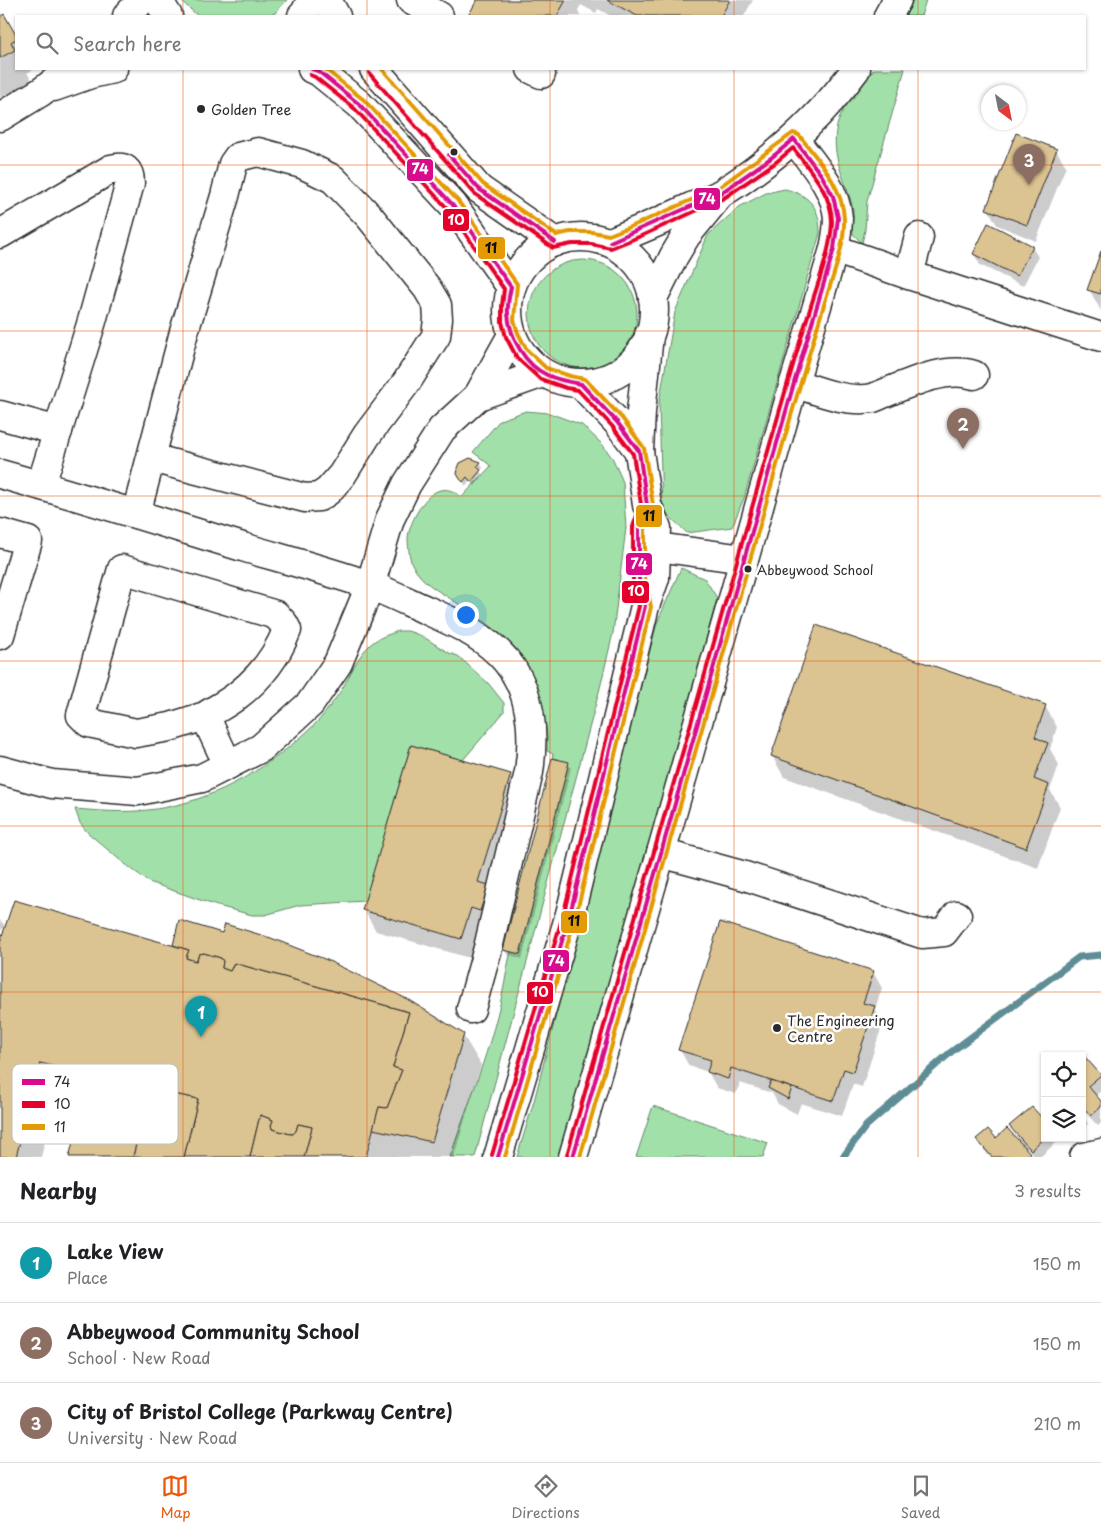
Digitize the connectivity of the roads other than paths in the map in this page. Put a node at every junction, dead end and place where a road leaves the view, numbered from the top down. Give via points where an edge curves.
1 (142, 0) edge
2 (158, 0) edge
3 (311, 0) edge
4 (327, 0) edge
5 (411, 0) edge
6 (897, 0) edge
7 (128, 15) edge
8 (167, 15) edge
9 (303, 15) edge
10 (335, 15) edge
11 (437, 15) edge
12 (889, 15) edge
13 (70, 70) edge
14 (109, 70) edge
15 (315, 70) edge
16 (375, 70) edge
17 (855, 70) edge
18 (41, 92) junction
19 (0, 117) edge
20 (794, 139) junction
21 (721, 193) junction
22 (0, 234) edge
23 (919, 237) dead end
24 (555, 242) junction
25 (610, 242) junction
26 (834, 249) junction
27 (909, 275) junction
28 (511, 287) junction
29 (653, 298) junction
30 (512, 335) junction
31 (649, 335) junction
32 (1101, 338) edge
33 (543, 373) junction
34 (974, 375) dead end
35 (794, 383) junction
36 (580, 384) junction
37 (478, 396) junction
38 (0, 415) edge
39 (58, 431) junction
40 (639, 451) junction
41 (151, 458) junction
42 (0, 474) edge
43 (41, 485) junction
44 (647, 505) junction
45 (136, 514) junction
46 (0, 533) edge
47 (657, 547) junction
48 (744, 559) junction
49 (370, 586) junction
50 (645, 606) junction
51 (0, 635) edge
52 (205, 716) junction
53 (228, 765) junction
54 (0, 770) edge
55 (661, 853) junction
56 (957, 915) dead end
57 (471, 1009) dead end
58 (1101, 1153) edge
59 (498, 1157) edge
60 (573, 1157) edge
61 (1084, 1157) edge

1 - 7 street
2 - 8 street
3 - 9 street
4 - 10 street
5 - 11 street
6 - 12 street
13 - 18 street
14 - 18 street
15 - 28 street via 359,104 447,198
16 - 24 street via 479,188
17 - 20 street
18 - 19 street
20 - 21 street
20 - 26 street via 822,177 835,203 838,217
21 - 25 street
21 - 29 street via 686,236
22 - 39 street via 111,169 119,167 130,174 92,321
23 - 27 street
24 - 25 street via 571,238
24 - 28 street via 537,252 522,267
25 - 29 street via 634,261
26 - 27 street
26 - 35 street
27 - 32 street
28 - 30 street via 508,321
29 - 31 street
30 - 33 street via 522,354
30 - 37 street
31 - 36 street via 636,356 621,370 602,380
31 - 40 street
33 - 36 street
33 - 37 street
34 - 35 street via 964,372 936,374 863,400
35 - 48 street
36 - 40 street via 617,422
37 - 49 street via 442,429 407,484 390,519
38 - 39 street
39 - 43 street
40 - 44 street
41 - 41 street via 233,164 238,157 258,152 302,164 332,179 374,223 436,305 436,336 406,383 366,435 342,475 319,497 306,498
41 - 45 street
42 - 43 street
43 - 45 street
44 - 47 street via 657,528
44 - 50 street via 639,527 639,579
45 - 49 street
46 - 51 street via 28,541
47 - 48 street
47 - 50 street via 654,578
48 - 55 street
49 - 53 street via 338,663 310,704 261,748
49 - 57 street via 465,627 487,642 514,672 529,712 532,752
50 - 59 street via 570,914
52 - 52 street via 238,695 264,670 280,647 286,630 284,624 276,615 122,569 81,714 89,723 136,733
52 - 53 street
53 - 54 street via 202,778 138,791 52,784
55 - 56 street via 745,876 922,934 944,932
55 - 60 street
58 - 61 street

